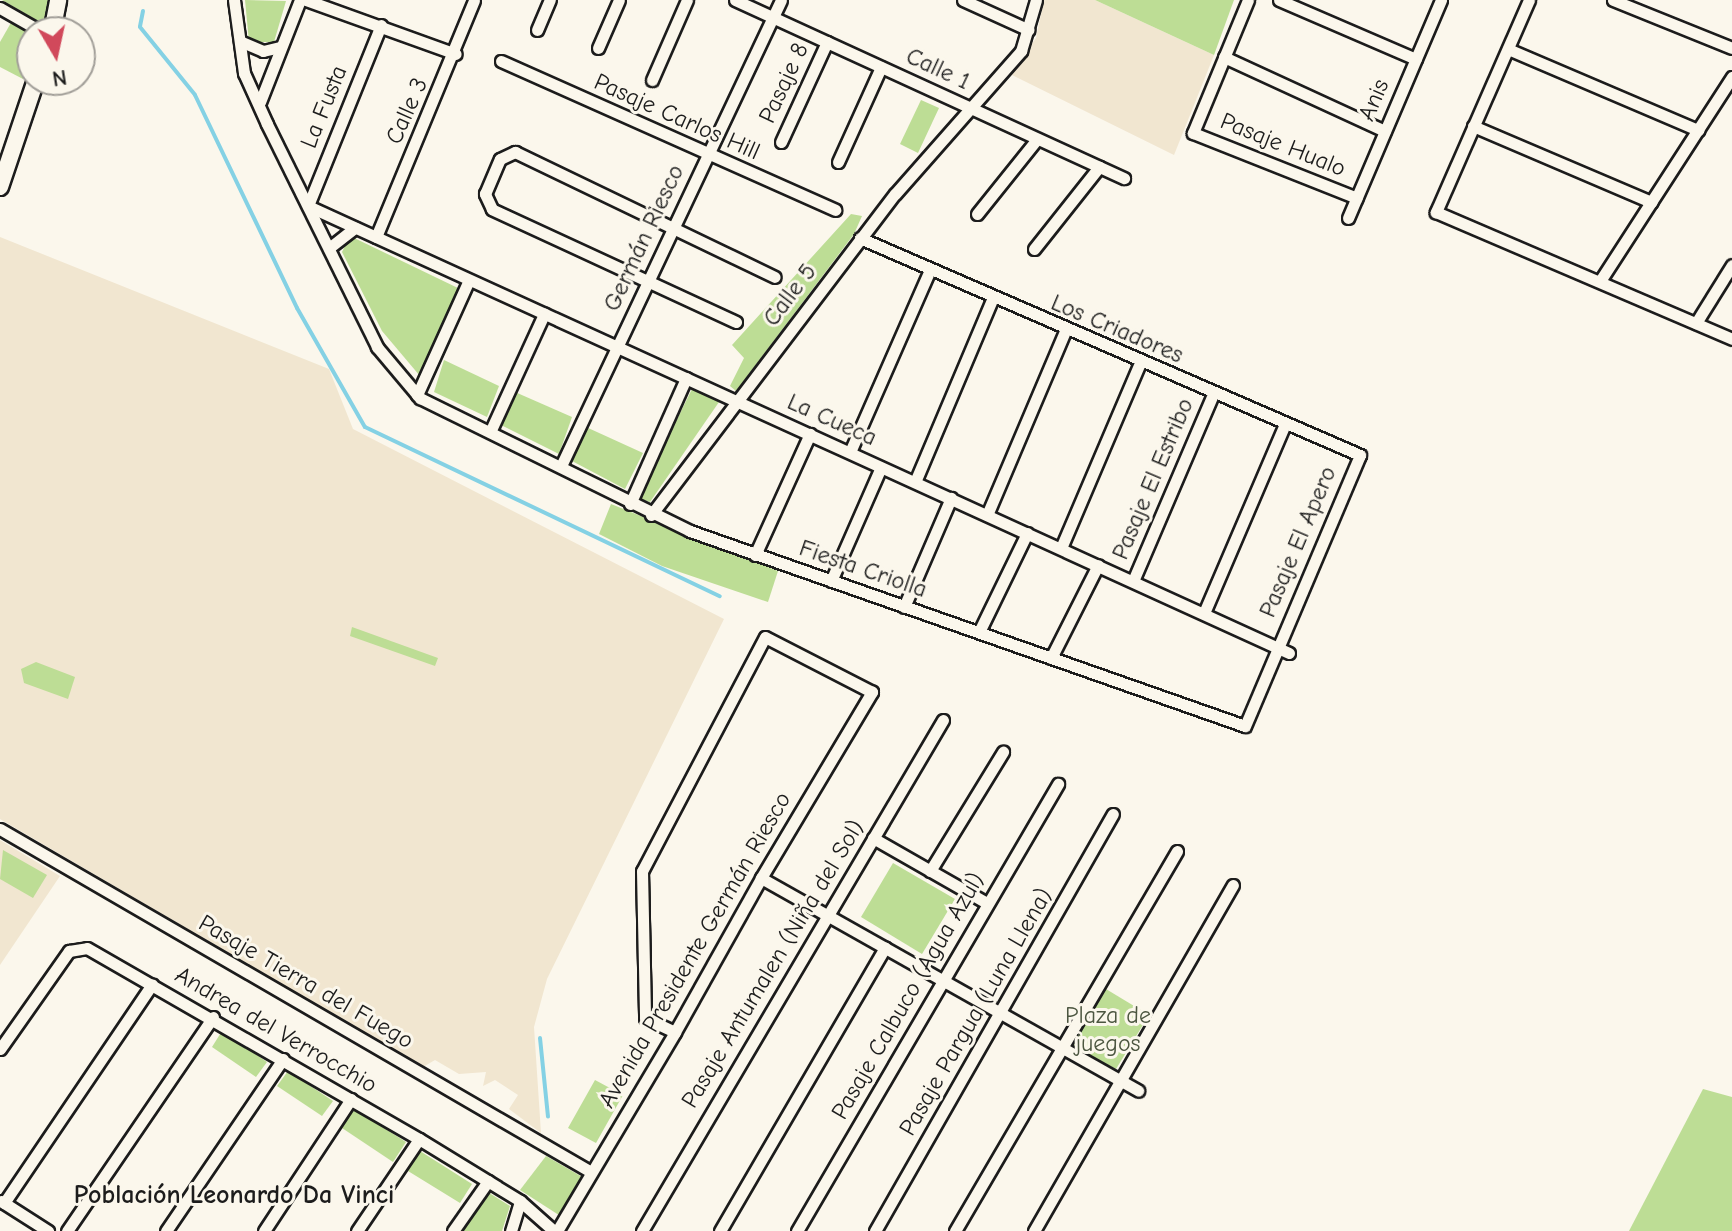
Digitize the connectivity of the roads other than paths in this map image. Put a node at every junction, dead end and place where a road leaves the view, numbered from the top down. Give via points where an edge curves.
1 (234, 0) edge
2 (303, 0) edge
3 (474, 0) edge
4 (550, 0) edge
5 (619, 0) edge
6 (687, 0) edge
7 (735, 0) edge
8 (781, 0) edge
9 (963, 0) edge
10 (1036, 0) edge
11 (1248, 0) edge
12 (1279, 0) edge
13 (1441, 0) edge
14 (1529, 0) edge
15 (1613, 0) edge
16 (773, 17) junction
17 (381, 25) junction
18 (537, 30) dead end
19 (1029, 30) junction
20 (242, 42) junction
21 (827, 42) junction
22 (281, 47) junction
23 (598, 48) dead end
24 (1732, 48) edge
25 (1508, 49) junction
26 (456, 54) junction
27 (1224, 57) junction
28 (1416, 59) junction
29 (501, 61) dead end
30 (881, 67) junction
31 (1732, 77) edge
32 (652, 80) dead end
33 (31, 96) edge
34 (260, 102) junction
35 (973, 109) junction
36 (1473, 126) junction
37 (1698, 130) junction
38 (1385, 131) junction
39 (1037, 139) junction
40 (781, 142) dead end
41 (707, 156) junction
42 (838, 162) dead end
43 (1099, 167) junction
44 (1124, 178) dead end
45 (0, 187) edge
46 (1357, 198) junction
47 (1651, 202) junction
48 (308, 206) junction
49 (835, 210) dead end
50 (977, 214) dead end
51 (1348, 218) dead end
52 (674, 226) junction
53 (355, 228) junction
54 (376, 237) junction
55 (860, 238) junction
56 (329, 248) junction
57 (1034, 249) dead end
58 (1732, 265) edge
59 (928, 274) junction
60 (775, 277) dead end
61 (469, 280) junction
62 (649, 280) junction
63 (1600, 281) junction
64 (992, 300) junction
65 (544, 314) junction
66 (736, 322) dead end
67 (1696, 323) junction
68 (1065, 331) junction
69 (1732, 339) edge
70 (617, 347) junction
71 (1140, 363) junction
72 (686, 378) junction
73 (1213, 394) junction
74 (417, 395) junction
75 (737, 401) junction
76 (1285, 424) junction
77 (491, 430) junction
78 (810, 434) junction
79 (850, 452) junction
80 (1360, 455) joint
81 (561, 466) junction
82 (881, 467) junction
83 (915, 482) junction
84 (951, 498) junction
85 (630, 504) junction
86 (651, 515) junction
87 (987, 515) junction
88 (1027, 533) junction
89 (1061, 548) junction
90 (755, 555) junction
91 (1098, 565) junction
92 (831, 581) junction
93 (1133, 581) junction
94 (904, 607) junction
95 (1204, 613) junction
96 (979, 632) junction
97 (1277, 647) junction
98 (1289, 653) dead end
99 (1051, 658) junction
100 (943, 720) dead end
101 (1003, 752) dead end
102 (1058, 784) dead end
103 (1113, 814) dead end
104 (0, 829) edge
105 (873, 838) junction
106 (1177, 851) dead end
107 (930, 871) junction
108 (761, 878) junction
109 (1233, 885) dead end
110 (987, 903) junction
111 (827, 914) junction
112 (885, 947) junction
113 (942, 979) junction
114 (152, 984) junction
115 (1001, 1016) junction
116 (213, 1017) junction
117 (675, 1032) junction
118 (0, 1049) edge
119 (1061, 1049) junction
120 (283, 1059) junction
121 (1121, 1080) junction
122 (1138, 1090) dead end
123 (351, 1099) junction
124 (419, 1139) junction
125 (591, 1172) junction
126 (488, 1181) junction
127 (520, 1201) junction
128 (2, 1202) edge
129 (48, 1231) edge
130 (67, 1231) edge
131 (166, 1231) edge
132 (264, 1231) edge
133 (357, 1231) edge
134 (453, 1231) edge
135 (511, 1231) edge
136 (555, 1231) edge
137 (642, 1231) edge
138 (720, 1231) edge
139 (797, 1231) edge
140 (875, 1231) edge
141 (955, 1231) edge
142 (1034, 1231) edge

1 - 20 street
2 - 17 street
2 - 22 street
3 - 26 street, Calle 3
4 - 18 street
5 - 23 street
6 - 32 street
7 - 16 street, Calle 1
8 - 16 street, Germán Riesco
9 - 19 street
10 - 19 street
11 - 27 street
12 - 28 street
13 - 28 street, Anis
14 - 25 street
15 - 24 street
16 - 21 street, Calle 1
16 - 41 street, Germán Riesco
17 - 26 street
17 - 48 street, La Fusta
19 - 35 street, Calle 5
20 - 22 street via 263,51
20 - 34 street via 244,73
21 - 30 street, Calle 1
21 - 40 street, Pasaje 8
22 - 34 street
25 - 36 street
25 - 37 street
26 - 54 street, Calle 3
27 - 38 street
27 - 46 street, Pasaje Hualo via 1193,133
28 - 38 street, Anis
29 - 41 street, Pasaje Carlos Hill
30 - 35 street, Calle 1
30 - 42 street
31 - 37 street
33 - 45 main road
34 - 48 street
35 - 39 street, Calle 1
35 - 55 street, Calle 5
36 - 47 street
36 - 63 street via 1436,212
37 - 47 street
38 - 46 street, Anis
39 - 43 street, Calle 1
39 - 50 street
41 - 49 street, Pasaje Carlos Hill
41 - 52 street, Germán Riesco
43 - 44 street, Calle 1
43 - 57 street
46 - 51 street, Anis
47 - 63 street
48 - 53 street, La Cueca
48 - 56 street
52 - 60 street
52 - 62 street, Germán Riesco
52 - 62 street via 507,152 485,203
53 - 54 street, La Cueca
53 - 56 street
54 - 61 street, La Cueca
55 - 59 street, Los Criadores
55 - 75 street, Calle 5
56 - 74 street, Fiesta Criolla via 403,384
58 - 67 street
59 - 64 street, Los Criadores
59 - 79 street
61 - 65 street, La Cueca
61 - 74 street
62 - 66 street
62 - 70 street, Germán Riesco
63 - 67 street
64 - 68 street, Los Criadores
64 - 83 street
65 - 70 street, La Cueca
65 - 77 street
67 - 69 street
68 - 71 street, Los Criadores
68 - 87 street
70 - 72 street, La Cueca
70 - 81 street, Germán Riesco
71 - 73 street, Los Criadores
71 - 89 street
72 - 75 street, La Cueca
72 - 85 street
73 - 76 street, Los Criadores
73 - 93 street, Pasaje El Estribo
74 - 77 street, Fiesta Criolla
75 - 78 street, La Cueca
75 - 86 street, Calle 5
76 - 80 street, Los Criadores
76 - 95 street
77 - 81 street, Fiesta Criolla
78 - 79 street, La Cueca
78 - 90 street
79 - 82 street, La Cueca
80 - 97 street, Pasaje El Apero
81 - 85 street, Fiesta Criolla
82 - 83 street, La Cueca
82 - 92 street
83 - 84 street, La Cueca
84 - 87 street, La Cueca
84 - 94 street
85 - 86 street, Fiesta Criolla
86 - 90 street, Fiesta Criolla
87 - 88 street, La Cueca
88 - 89 street, La Cueca
88 - 96 street
89 - 91 street, La Cueca
90 - 92 street, Fiesta Criolla
91 - 93 street, La Cueca
91 - 99 street, Pasaje El Estribo
92 - 94 street, Fiesta Criolla
93 - 95 street, La Cueca
94 - 96 street, Fiesta Criolla
95 - 97 street, La Cueca
96 - 99 street, Fiesta Criolla
97 - 98 street, La Cueca
97 - 99 street, Fiesta Criolla via 1245,726
100 - 105 street, Pasaje Antumalen (Niña del Sol)
101 - 107 street
102 - 110 street, Pasaje Calbuco (Agua Azul)
103 - 115 street, Pasaje Pargua (Luna Llena)
104 - 125 street, Pasaje Tierra del Fuego
105 - 107 street
105 - 111 street, Pasaje Antumalen (Niña del Sol)
106 - 119 street
107 - 110 street
108 - 111 street
108 - 117 street, Avenida Presidente Germán Riesco
108 - 117 street, Avenida Presidente Germán Riesco via 872,692 759,639 642,871 645,1018
109 - 121 street
110 - 113 street, Pasaje Calbuco (Agua Azul)
111 - 112 street
111 - 137 street, Pasaje Antumalen (Niña del Sol)
112 - 113 street
112 - 138 street
113 - 115 street
113 - 139 street, Pasaje Calbuco (Agua Azul)
114 - 116 street, Andrea del Verrocchio
114 - 118 street, Andrea del Verrocchio via 87,948 72,949
114 - 128 street
115 - 119 street
115 - 140 street, Pasaje Pargua (Luna Llena)
116 - 120 street, Andrea del Verrocchio
116 - 130 street
117 - 125 street, Avenida Presidente Germán Riesco
119 - 121 street
119 - 141 street
120 - 123 street, Andrea del Verrocchio
120 - 131 street
121 - 122 street
121 - 142 street
123 - 124 street, Andrea del Verrocchio
123 - 132 street
124 - 126 street, Andrea del Verrocchio
124 - 133 street
125 - 136 street, Avenida Presidente Germán Riesco
126 - 127 street, Andrea del Verrocchio
126 - 134 street
127 - 135 street
127 - 136 street, Andrea del Verrocchio
128 - 129 street

